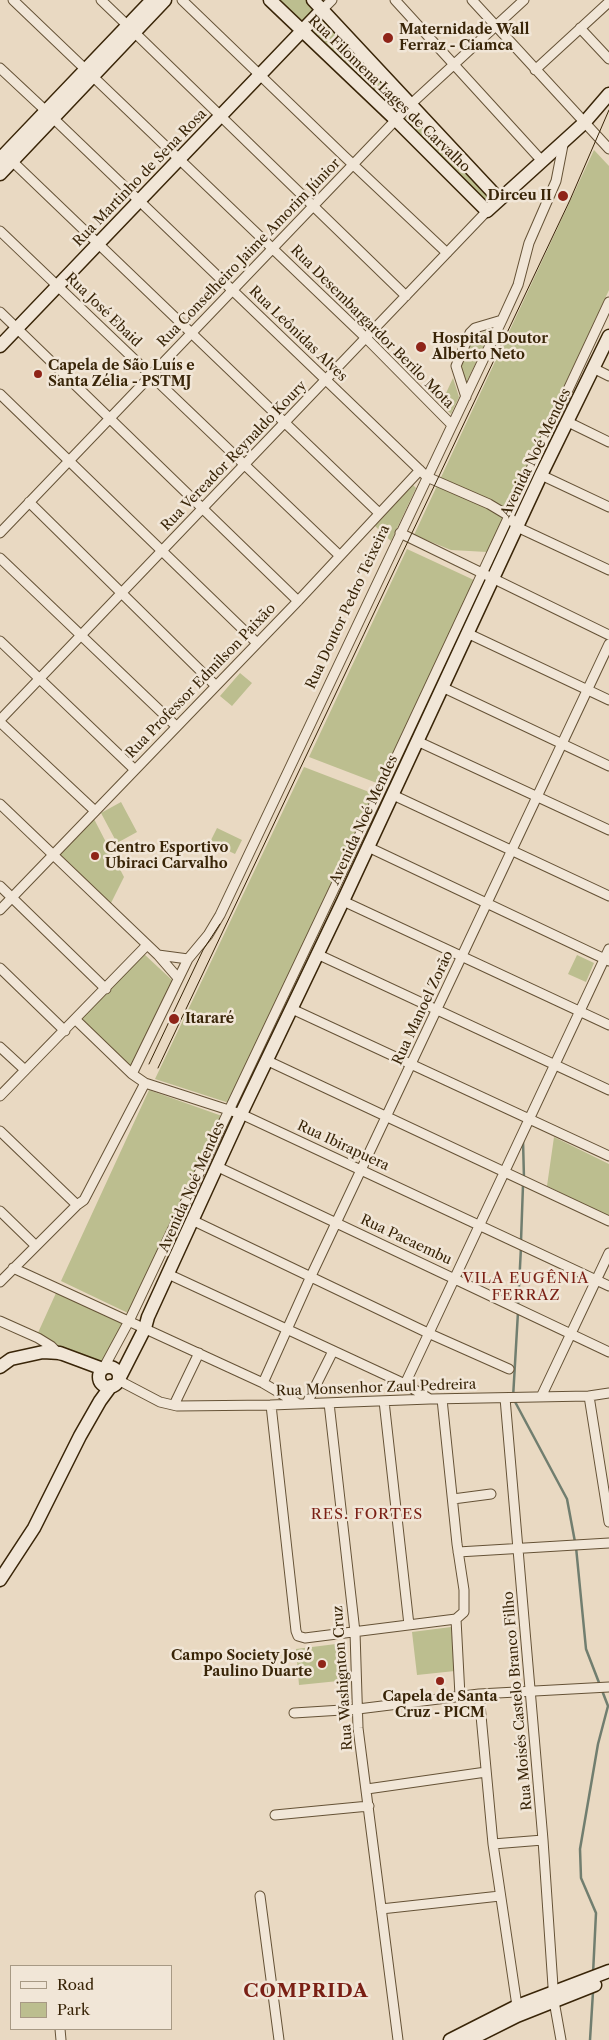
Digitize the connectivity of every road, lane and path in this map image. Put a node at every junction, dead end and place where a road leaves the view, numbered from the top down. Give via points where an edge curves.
1 (13, 0) edge
2 (101, 0) edge
3 (152, 0) edge
4 (165, 0) edge
5 (182, 0) edge
6 (270, 0) edge
7 (332, 0) edge
8 (395, 0) edge
9 (472, 0) edge
10 (524, 0) edge
11 (609, 2) edge
12 (318, 5) edge
13 (496, 26) junction
14 (580, 28) junction
15 (131, 29) junction
16 (301, 30) junction
17 (609, 59) edge
18 (453, 65) junction
19 (0, 68) edge
20 (535, 70) junction
21 (89, 72) junction
22 (260, 74) junction
23 (609, 94) edge
24 (411, 104) junction
25 (49, 114) junction
26 (220, 116) junction
27 (396, 120) junction
28 (584, 123) junction
29 (564, 140) junction
30 (609, 149) edge
31 (4, 156) edge
32 (178, 159) junction
33 (542, 161) junction
34 (353, 164) junction
35 (0, 174) edge
36 (499, 199) junction
37 (140, 201) junction
38 (313, 206) junction
39 (487, 211) junction
40 (0, 230) edge
41 (98, 244) junction
42 (273, 248) junction
43 (447, 253) junction
44 (57, 286) junction
45 (233, 290) junction
46 (406, 296) junction
47 (609, 302) edge
48 (0, 312) edge
49 (502, 320) junction
50 (17, 328) junction
51 (191, 333) junction
52 (609, 336) edge
53 (366, 338) junction
54 (0, 346) edge
55 (593, 368) junction
56 (151, 375) junction
57 (609, 376) edge
58 (326, 380) junction
59 (0, 394) edge
60 (466, 397) junction
61 (110, 418) junction
62 (568, 422) junction
63 (284, 423) junction
64 (452, 425) junction
65 (609, 442) edge
66 (69, 460) junction
67 (244, 465) junction
68 (423, 473) junction
69 (542, 475) junction
70 (29, 502) junction
71 (203, 508) junction
72 (609, 508) edge
73 (379, 513) junction
74 (509, 516) junction
75 (517, 527) junction
76 (0, 533) edge
77 (400, 533) junction
78 (162, 550) junction
79 (338, 556) junction
80 (0, 558) edge
81 (609, 570) edge
82 (488, 575) junction
83 (121, 594) junction
84 (298, 601) junction
85 (468, 633) junction
86 (81, 636) junction
87 (609, 636) edge
88 (0, 640) edge
89 (257, 643) junction
90 (609, 644) edge
91 (39, 679) junction
92 (215, 685) junction
93 (442, 687) junction
94 (588, 690) junction
95 (609, 700) edge
96 (0, 721) edge
97 (176, 726) junction
98 (417, 741) junction
99 (562, 744) junction
100 (609, 766) edge
101 (134, 770) junction
102 (393, 795) junction
103 (538, 797) junction
104 (0, 804) edge
105 (94, 811) junction
106 (609, 830) edge
107 (368, 847) junction
108 (512, 850) junction
109 (52, 856) junction
110 (0, 886) edge
111 (609, 896) edge
112 (12, 898) junction
113 (343, 901) junction
114 (488, 904) junction
115 (0, 910) edge
116 (147, 945) junction
117 (609, 949) edge
118 (317, 954) junction
119 (158, 955) junction
120 (463, 957) junction
121 (188, 959) junction
122 (607, 960) edge
123 (0, 968) edge
124 (178, 978) junction
125 (106, 989) junction
126 (292, 1009) junction
127 (437, 1010) junction
128 (580, 1011) junction
129 (76, 1020) junction
130 (609, 1025) edge
131 (65, 1031) junction
132 (0, 1047) edge
133 (268, 1061) junction
134 (412, 1064) junction
135 (554, 1066) junction
136 (25, 1070) junction
137 (132, 1074) junction
138 (145, 1082) junction
139 (609, 1090) edge
140 (0, 1096) edge
141 (228, 1110) junction
142 (241, 1114) junction
143 (387, 1117) junction
144 (530, 1119) junction
145 (0, 1131) edge
146 (609, 1156) edge
147 (218, 1167) junction
148 (362, 1170) junction
149 (505, 1172) junction
150 (77, 1205) junction
151 (0, 1212) edge
152 (194, 1221) junction
153 (609, 1221) edge
154 (336, 1223) junction
155 (479, 1225) junction
156 (36, 1246) junction
157 (609, 1253) edge
158 (14, 1268) junction
159 (168, 1274) junction
160 (311, 1276) junction
161 (454, 1278) junction
162 (596, 1280) junction
163 (0, 1282) edge
164 (609, 1286) edge
165 (0, 1321) edge
166 (141, 1323) junction
167 (287, 1330) junction
168 (428, 1333) junction
169 (571, 1334) junction
170 (333, 1351) junction
171 (609, 1352) edge
172 (198, 1353) junction
173 (58, 1355) junction
174 (0, 1367) edge
175 (509, 1369) dead end
176 (110, 1378) junction
177 (263, 1383) junction
178 (405, 1384) junction
179 (609, 1393) edge
180 (589, 1396) junction
181 (541, 1397) junction
182 (511, 1398) junction
183 (430, 1399) junction
184 (442, 1399) junction
185 (384, 1402) junction
186 (297, 1403) junction
187 (307, 1403) junction
188 (329, 1403) junction
189 (174, 1405) junction
190 (271, 1405) junction
191 (607, 1485) edge
192 (491, 1494) dead end
193 (453, 1499) junction
194 (609, 1522) edge
195 (609, 1543) edge
196 (518, 1548) junction
197 (458, 1552) junction
198 (0, 1580) edge
199 (456, 1619) junction
200 (409, 1626) junction
201 (355, 1632) junction
202 (604, 1687) edge
203 (531, 1691) junction
204 (479, 1694) junction
205 (460, 1696) junction
206 (358, 1709) junction
207 (294, 1713) dead end
208 (486, 1772) junction
209 (367, 1789) junction
210 (369, 1806) junction
211 (275, 1814) dead end
212 (543, 1840) junction
213 (493, 1844) junction
214 (260, 1896) dead end
215 (500, 1896) junction
216 (381, 1909) junction
217 (594, 1981) edge
218 (554, 1996) junction
219 (517, 2006) junction
220 (279, 2040) edge
221 (398, 2040) edge
222 (450, 2040) edge
223 (470, 2040) edge
224 (561, 2040) edge

1 - 21 street, Rua Desembargardor Berilo Mota
2 - 15 street
3 - 15 street
4 - 15 street
5 - 22 street
6 - 16 street, Rua Filomena Lages de Carvalho
7 - 12 street
8 - 18 street
9 - 13 street
10 - 13 street, Rua Conselheiro Jaime Amorim Júnior
11 - 14 street
12 - 16 street, Rua Martinho de Sena Rosa
12 - 24 street
13 - 18 street, Rua Conselheiro Jaime Amorim Júnior
13 - 20 street
14 - 17 street
14 - 20 street
15 - 21 street
15 - 26 street
16 - 22 street, Rua Martinho de Sena Rosa
16 - 27 street, Rua Filomena Lages de Carvalho
18 - 24 street, Rua Conselheiro Jaime Amorim Júnior
18 - 33 street
19 - 25 street, Rua Leônidas Alves
20 - 28 street
21 - 25 street
21 - 32 street, Rua Desembargardor Berilo Mota
22 - 26 street, Rua Martinho de Sena Rosa
22 - 34 street
23 - 28 street
24 - 27 street, Rua Conselheiro Jaime Amorim Júnior
24 - 36 street
25 - 31 street
25 - 37 street, Rua Leônidas Alves
26 - 32 street, Rua Martinho de Sena Rosa
26 - 38 street
27 - 34 street, Rua Conselheiro Jaime Amorim Júnior
27 - 39 street, Rua Filomena Lages de Carvalho
28 - 29 street
28 - 30 street
29 - 33 street
29 - 49 street, Rua Doutor Pedro Teixeira via 556,181 529,243 518,285
31 - 35 street
31 - 41 street
32 - 37 street, Rua Martinho de Sena Rosa
32 - 42 street, Rua Desembargardor Berilo Mota
33 - 36 street
34 - 38 street, Rua Conselheiro Jaime Amorim Júnior
34 - 43 street
36 - 39 street
37 - 41 street, Rua Martinho de Sena Rosa
37 - 45 street, Rua Leônidas Alves
38 - 42 street, Rua Conselheiro Jaime Amorim Júnior
38 - 46 street
39 - 43 street, Rua Vereador Reynaldo Koury
40 - 44 street, Rua José Ebaid
41 - 44 street, Rua Martinho de Sena Rosa
41 - 51 street
42 - 45 street, Rua Conselheiro Jaime Amorim Júnior
42 - 53 street, Rua Desembargardor Berilo Mota
43 - 46 street, Rua Vereador Reynaldo Koury
44 - 50 street, Rua Martinho de Sena Rosa
44 - 56 street, Rua José Ebaid
45 - 51 street, Rua Conselheiro Jaime Amorim Júnior
45 - 58 street, Rua Leônidas Alves
46 - 53 street, Rua Vereador Reynaldo Koury
47 - 74 street
48 - 50 street
49 - 60 street, Rua Doutor Pedro Teixeira
49 - 60 street via 475,328 470,333 456,366
50 - 54 street, Rua Martinho de Sena Rosa
50 - 61 street
51 - 56 street, Rua Conselheiro Jaime Amorim Júnior
51 - 63 street
52 - 55 street, Avenida Noé Mendes
53 - 58 street, Rua Vereador Reynaldo Koury
53 - 64 street, Rua Desembargardor Berilo Mota
55 - 57 street
55 - 62 street, Avenida Noé Mendes
56 - 61 street, Rua Conselheiro Jaime Amorim Júnior
56 - 67 street, Rua José Ebaid
58 - 63 street, Rua Vereador Reynaldo Koury
58 - 68 street, Rua Leônidas Alves
59 - 66 street
60 - 64 street, Rua Doutor Pedro Teixeira
61 - 66 street, Rua Conselheiro Jaime Amorim Júnior
61 - 71 street
62 - 65 street
62 - 69 street, Avenida Noé Mendes
63 - 67 street, Rua Vereador Reynaldo Koury
63 - 73 street
64 - 68 street, Rua Doutor Pedro Teixeira
66 - 70 street, Rua Conselheiro Jaime Amorim Júnior
66 - 78 street
67 - 71 street, Rua Vereador Reynaldo Koury
67 - 79 street, Rua José Ebaid
68 - 73 street, Rua Professor Edmilson Paixão
68 - 74 street, Rua Leônidas Alves
68 - 77 street, Rua Doutor Pedro Teixeira
69 - 72 street
69 - 75 street, Avenida Noé Mendes
70 - 76 street, Rua Conselheiro Jaime Amorim Júnior
70 - 83 street
71 - 78 street, Rua Vereador Reynaldo Koury
71 - 84 street
73 - 79 street, Rua Professor Edmilson Paixão
74 - 75 street, Rua Leônidas Alves
74 - 82 street
75 - 81 street
75 - 82 street, Avenida Noé Mendes
77 - 82 street
77 - 121 street, Rua Doutor Pedro Teixeira via 220,914
78 - 83 street, Rua Vereador Reynaldo Koury
78 - 89 street
79 - 84 street, Rua Professor Edmilson Paixão
80 - 86 street
82 - 85 street, Avenida Noé Mendes
82 - 87 street
82 - 141 street
83 - 86 street, Rua Vereador Reynaldo Koury
83 - 92 street
84 - 89 street, Rua Professor Edmilson Paixão
85 - 93 street, Avenida Noé Mendes
85 - 94 street
86 - 91 street, Rua Vereador Reynaldo Koury
86 - 97 street
88 - 91 street
89 - 92 street, Rua Professor Edmilson Paixão
90 - 94 street, Rua Manoel Zorão
91 - 96 street, Rua Vereador Reynaldo Koury
91 - 101 street
92 - 97 street, Rua Professor Edmilson Paixão
93 - 98 street, Avenida Noé Mendes
93 - 99 street
94 - 95 street
94 - 99 street, Rua Manoel Zorão
96 - 105 street
97 - 101 street, Rua Professor Edmilson Paixão
98 - 102 street, Avenida Noé Mendes
98 - 103 street
99 - 100 street
99 - 103 street, Rua Manoel Zorão
101 - 105 street, Rua Professor Edmilson Paixão
102 - 107 street, Avenida Noé Mendes
102 - 108 street
103 - 106 street
103 - 108 street, Rua Manoel Zorão
104 - 109 street
105 - 109 street, Rua Professor Edmilson Paixão
107 - 113 street, Avenida Noé Mendes
107 - 114 street
108 - 111 street
108 - 114 street, Rua Manoel Zorão
109 - 112 street, Rua Professor Edmilson Paixão
109 - 116 street
110 - 112 street
112 - 115 street, Rua Professor Edmilson Paixão
112 - 125 street
113 - 118 street, Avenida Noé Mendes
113 - 120 street
114 - 120 street, Rua Manoel Zorão
114 - 122 street
116 - 119 street
116 - 125 street
117 - 122 street
118 - 126 street, Avenida Noé Mendes
118 - 127 street
119 - 121 street
119 - 124 street
120 - 127 street, Rua Manoel Zorão
120 - 128 street
121 - 124 street, Rua Doutor Pedro Teixeira
122 - 128 street
123 - 131 street
124 - 137 street, Rua Doutor Pedro Teixeira
125 - 129 street
126 - 133 street, Avenida Noé Mendes
126 - 134 street
127 - 134 street, Rua Manoel Zorão
127 - 135 street
128 - 130 street
128 - 135 street
129 - 131 street
129 - 137 street, Rua Ibirapuera
131 - 136 street
132 - 136 street
133 - 142 street, Avenida Noé Mendes
133 - 143 street
134 - 143 street, Rua Manoel Zorão
134 - 144 street
135 - 139 street
135 - 144 street
136 - 140 street
137 - 138 street, Rua Ibirapuera
138 - 141 street, Rua Ibirapuera
138 - 150 street via 92,1188
141 - 142 street, Rua Ibirapuera
141 - 166 street
142 - 147 street, Avenida Noé Mendes
142 - 148 street, Rua Ibirapuera
143 - 148 street, Rua Manoel Zorão
143 - 149 street
144 - 146 street
144 - 149 street
145 - 150 street
147 - 152 street, Avenida Noé Mendes
147 - 154 street, Rua Pacaembu
148 - 154 street, Rua Manoel Zorão
148 - 155 street, Rua Ibirapuera
149 - 153 street
149 - 155 street
150 - 156 street
151 - 156 street
152 - 159 street, Avenida Noé Mendes
152 - 160 street
154 - 160 street, Rua Manoel Zorão
154 - 161 street, Rua Pacaembu
155 - 161 street
155 - 162 street, Rua Ibirapuera
156 - 158 street
157 - 162 street
158 - 163 street
158 - 166 street
159 - 166 street, Avenida Noé Mendes
159 - 167 street
160 - 167 street, Rua Manoel Zorão
160 - 168 street
161 - 168 street
161 - 169 street, Rua Pacaembu
162 - 164 street, Rua Ibirapuera
162 - 169 street
165 - 173 street via 38,1338
166 - 172 street
166 - 176 street, Avenida Noé Mendes
166 - 176 street
167 - 170 street
167 - 177 street, Rua Manoel Zorão
168 - 175 street
168 - 178 street
169 - 171 street, Rua Pacaembu
169 - 181 street
170 - 178 street
170 - 187 street
172 - 177 street
172 - 189 street
173 - 174 street via 34,1353 11,1359
173 - 176 street
176 - 189 street, Rua Monsenhor Zaul Pedreira via 160,1402
176 - 198 street, Avenida Noé Mendes via 83,1422 80,1436 34,1528
177 - 186 street
178 - 183 street
179 - 180 street, Rua Monsenhor Zaul Pedreira
180 - 181 street, Rua Monsenhor Zaul Pedreira
180 - 191 street
181 - 182 street, Rua Monsenhor Zaul Pedreira
182 - 184 street, Rua Monsenhor Zaul Pedreira
182 - 196 street, Rua Moisés Castelo Branco Filho
183 - 184 street, Rua Monsenhor Zaul Pedreira
183 - 185 street, Rua Monsenhor Zaul Pedreira
184 - 193 street
185 - 188 street, Rua Monsenhor Zaul Pedreira
185 - 200 street
186 - 187 street, Rua Monsenhor Zaul Pedreira
186 - 190 street, Rua Monsenhor Zaul Pedreira
187 - 188 street, Rua Monsenhor Zaul Pedreira
188 - 201 street, Rua Washignton Cruz
189 - 190 street, Rua Monsenhor Zaul Pedreira
190 - 201 street via 296,1631 298,1636 305,1638
191 - 194 street
192 - 193 street
193 - 197 street
195 - 196 street
196 - 197 street
196 - 203 street, Rua Moisés Castelo Branco Filho
197 - 199 street via 465,1607
199 - 200 street
199 - 205 street
200 - 201 street
201 - 206 street, Rua Washignton Cruz
202 - 203 street
203 - 204 street
203 - 212 street, Rua Moisés Castelo Branco Filho
204 - 205 street
204 - 208 street
205 - 206 street
206 - 207 street
206 - 209 street, Rua Washignton Cruz
208 - 209 street
208 - 213 street
209 - 210 street, Rua Washignton Cruz
210 - 211 street
210 - 216 street, Rua Washignton Cruz
212 - 213 street
212 - 218 street, Rua Moisés Castelo Branco Filho
213 - 215 street
214 - 220 street
215 - 216 street
215 - 219 street
216 - 221 street, Rua Washignton Cruz
217 - 218 street
218 - 219 street
218 - 223 street
218 - 224 street, Rua Moisés Castelo Branco Filho
219 - 222 street

